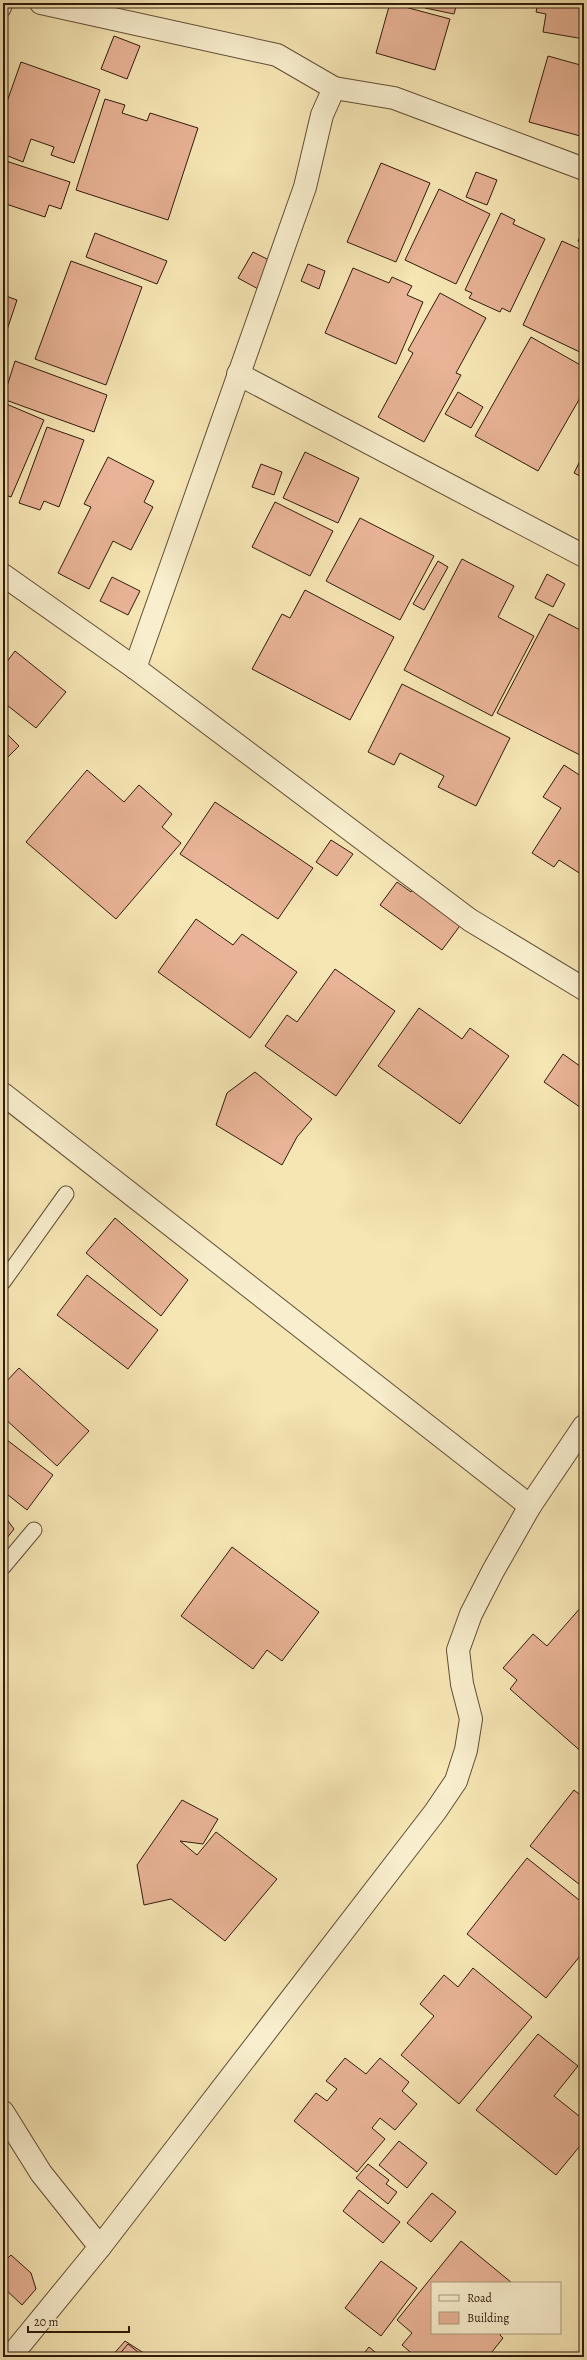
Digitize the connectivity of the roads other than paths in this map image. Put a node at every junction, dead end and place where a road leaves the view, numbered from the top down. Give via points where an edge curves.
1 (5, 3) edge
2 (41, 3) edge
3 (3, 9) edge
4 (334, 88) junction
5 (584, 169) edge
6 (238, 374) junction
7 (584, 556) edge
8 (3, 575) edge
9 (135, 668) junction
10 (584, 989) edge
11 (3, 1094) edge
12 (66, 1194) dead end
13 (3, 1282) edge
14 (584, 1426) edge
15 (530, 1506) junction
16 (34, 1530) dead end
17 (3, 1567) edge
18 (3, 2112) edge
19 (100, 2247) junction
20 (10, 2357) edge

1 - 3 lane
2 - 4 street via 277,55
4 - 5 street via 394,98
4 - 6 street via 322,115 305,187
6 - 7 street
6 - 9 street
8 - 9 street
9 - 10 street via 470,920
11 - 15 street
12 - 13 lane
14 - 15 street
15 - 19 street via 471,1614 458,1650 462,1684 471,1719 466,1750 456,1781 425,1825
16 - 17 lane
18 - 19 street via 41,2173
19 - 20 street

